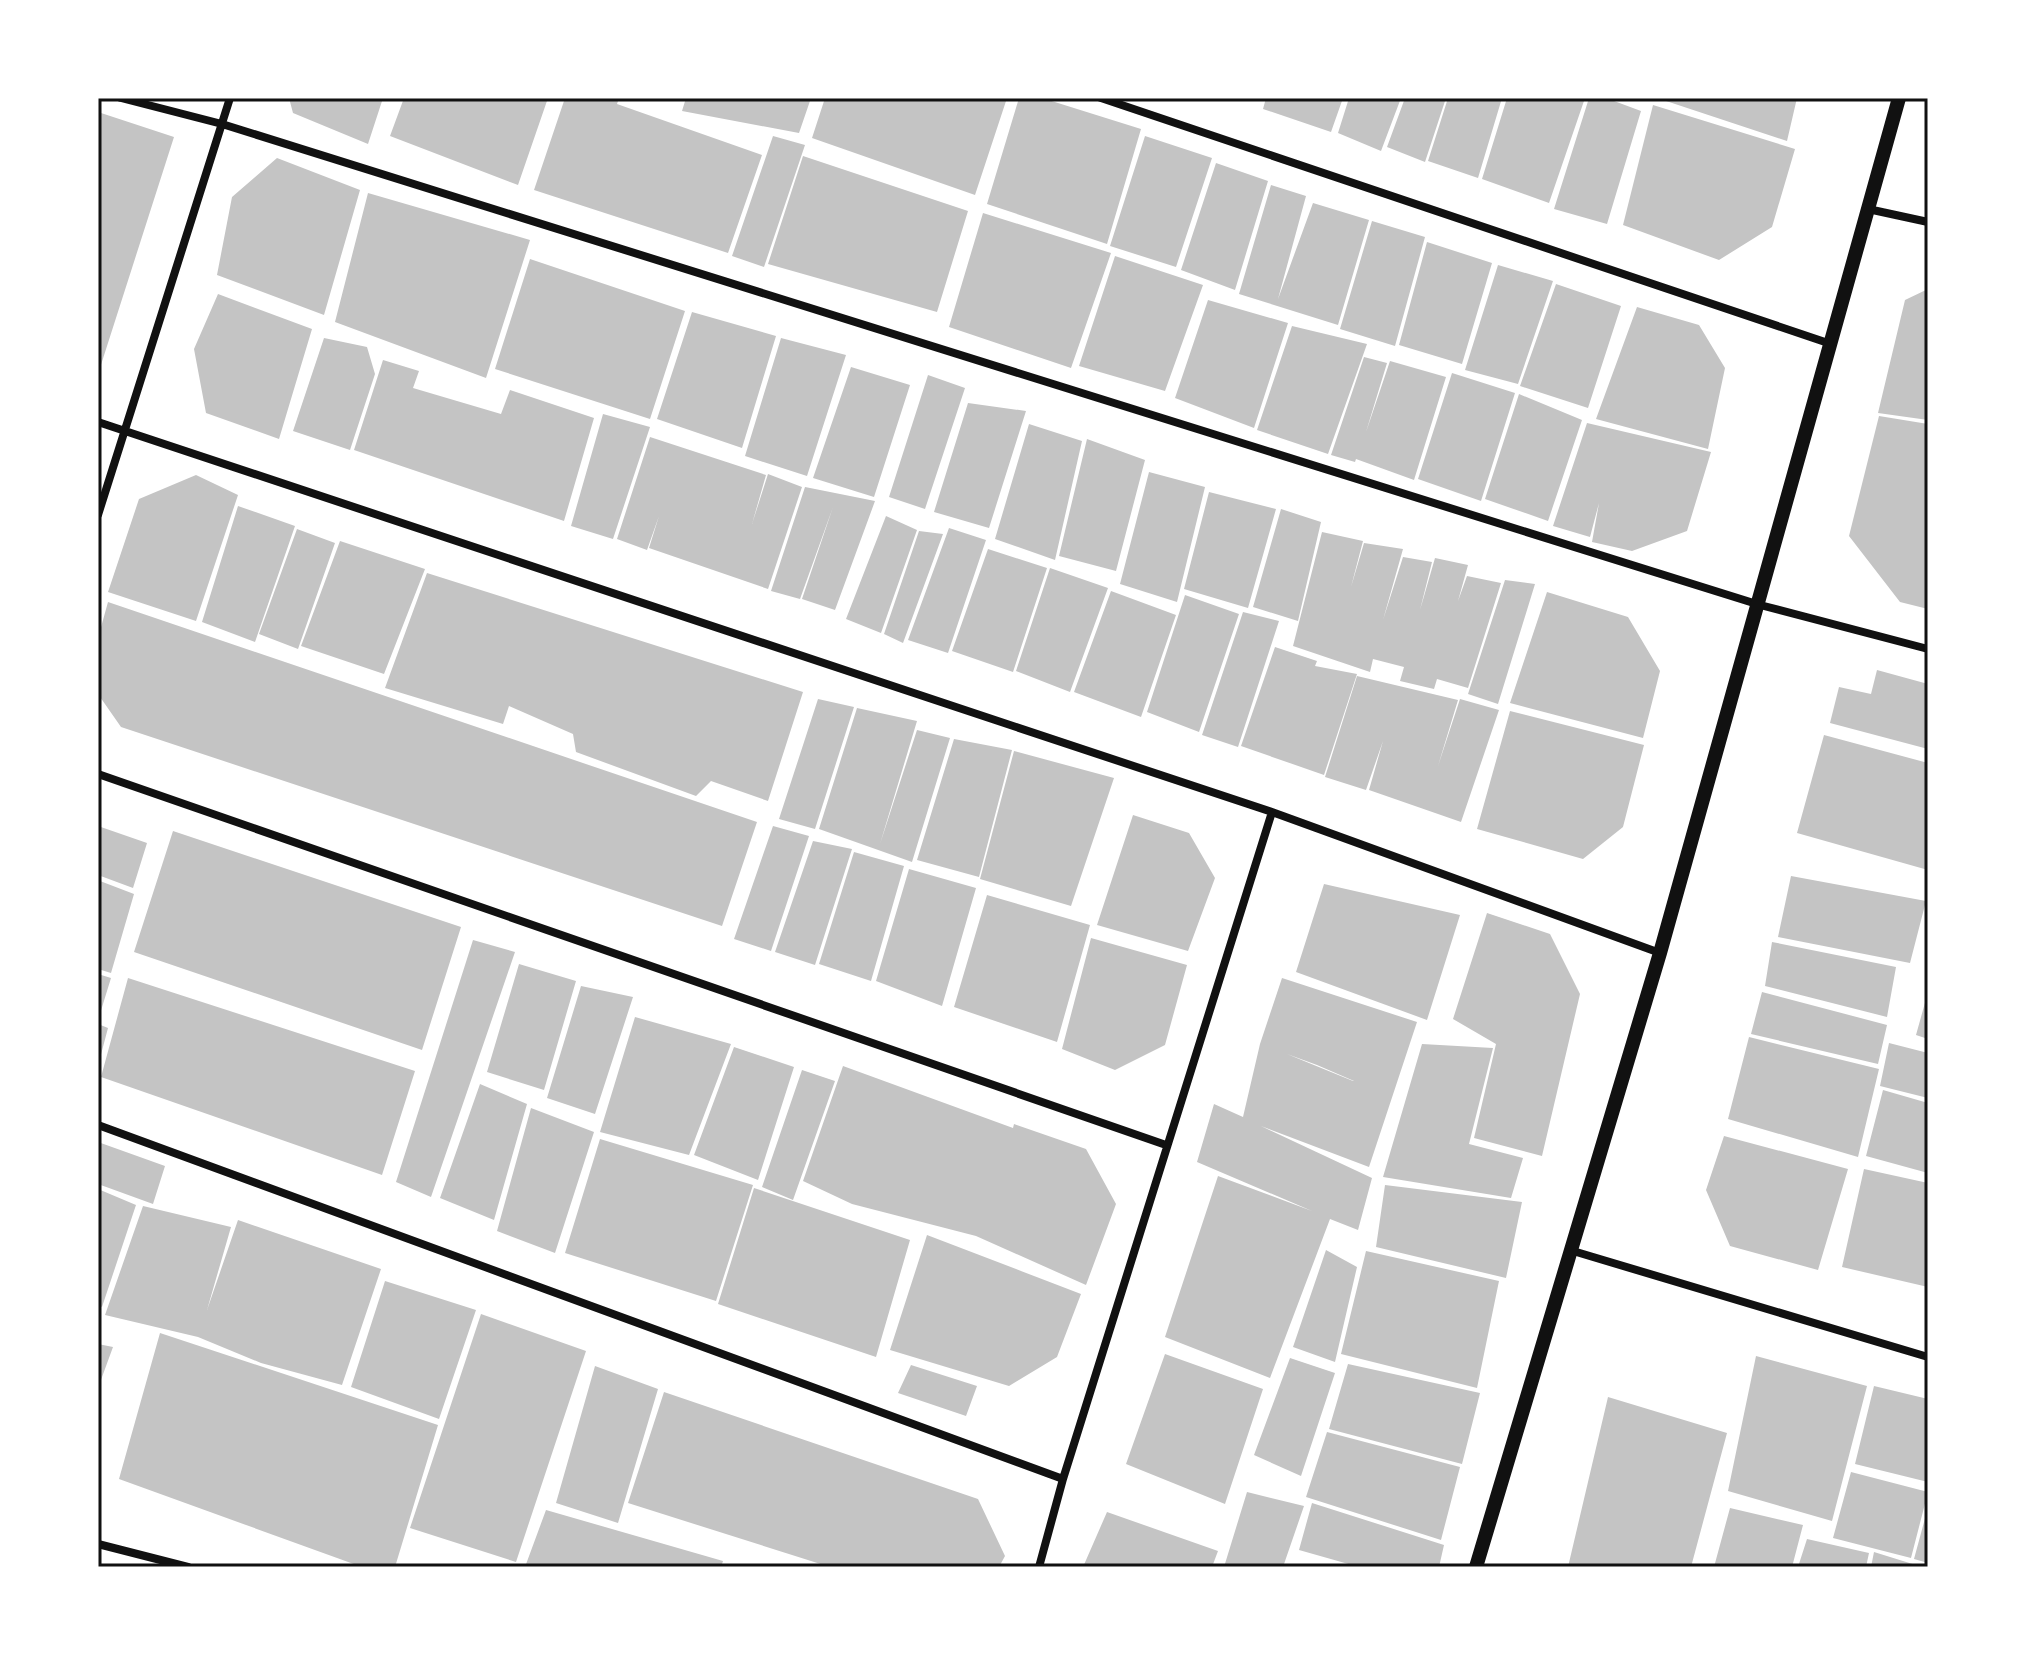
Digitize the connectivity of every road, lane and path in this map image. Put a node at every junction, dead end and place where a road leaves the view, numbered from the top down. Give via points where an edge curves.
1 (121, 98) edge
2 (230, 98) edge
3 (1101, 98) edge
4 (1899, 98) edge
5 (222, 124) junction
6 (1868, 209) junction
7 (1928, 222) edge
8 (1831, 344) junction
9 (98, 422) edge
10 (125, 431) junction
11 (98, 515) edge
12 (1760, 605) junction
13 (1928, 649) edge
14 (98, 774) edge
15 (1272, 812) junction
16 (1660, 953) junction
17 (98, 1125) edge
18 (1166, 1145) junction
19 (1573, 1251) junction
20 (1928, 1357) edge
21 (1063, 1479) junction
22 (98, 1544) edge
23 (188, 1567) edge
24 (1039, 1567) edge
25 (1476, 1567) edge

1 - 5 street
2 - 5 street
3 - 8 street
4 - 6 street
5 - 10 street
5 - 12 street
6 - 7 street
6 - 8 street
8 - 12 street
9 - 10 street
10 - 11 street
10 - 15 street
12 - 13 street
12 - 16 street
14 - 18 street
15 - 16 street
15 - 18 street
16 - 19 street
17 - 21 street
18 - 21 street
19 - 20 street
19 - 25 street
21 - 24 street
22 - 23 street

